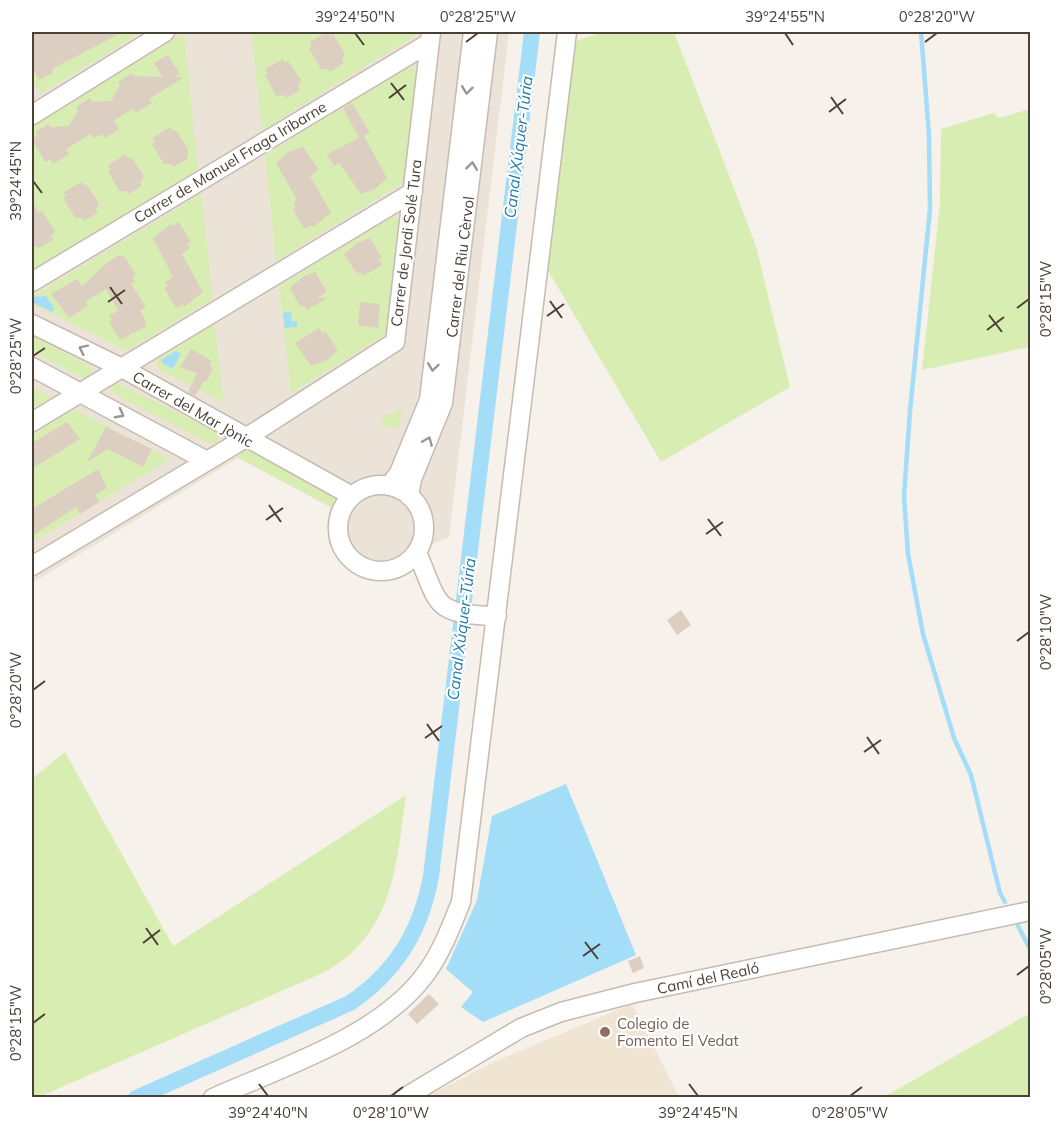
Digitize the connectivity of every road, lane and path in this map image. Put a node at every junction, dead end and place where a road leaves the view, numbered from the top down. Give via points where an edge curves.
1 (165, 32) edge
2 (474, 32) edge
3 (488, 32) edge
4 (567, 32) edge
5 (430, 37) edge
6 (32, 115) edge
7 (413, 192) junction
8 (32, 282) edge
9 (32, 324) edge
10 (32, 368) edge
11 (122, 368) junction
12 (80, 392) junction
13 (32, 422) edge
14 (244, 439) junction
15 (207, 461) junction
16 (389, 486) junction
17 (352, 496) junction
18 (409, 496) junction
19 (417, 552) junction
20 (32, 566) edge
21 (491, 616) junction
22 (1030, 910) edge
23 (213, 1098) edge
24 (404, 1098) edge

1 - 6 street
2 -> 16 street, Carrer del Riu Cèrvol via 429,400 399,473
18 -> 3 street, Carrer del Riu Cèrvol via 412,479 443,404
4 - 21 street
5 - 7 street, Carrer de Jordi Solé Tura
5 - 8 street, Carrer de Manuel Fraga Iribarne
7 - 11 street
7 - 14 street, Carrer de Jordi Solé Tura via 395,342
11 -> 9 street, Carrer del Mar Jònic
10 - 12 street
11 - 12 street
11 - 14 street, Carrer del Mar Jònic
12 - 13 street
12 -> 15 street
14 - 15 street, Carrer de Jordi Solé Tura
14 - 17 street, Carrer del Mar Jònic
15 - 20 street, Carrer de Jordi Solé Tura
16 - 17 street via 375,485
16 - 18 street
17 - 19 street via 338,521 338,536 353,561 380,571 400,566
18 - 19 street via 423,523
19 - 21 street via 438,602 450,612
21 - 23 street via 461,902 446,939 425,974 381,1018
22 - 24 street, Camí del Realó via 561,1012 521,1028

